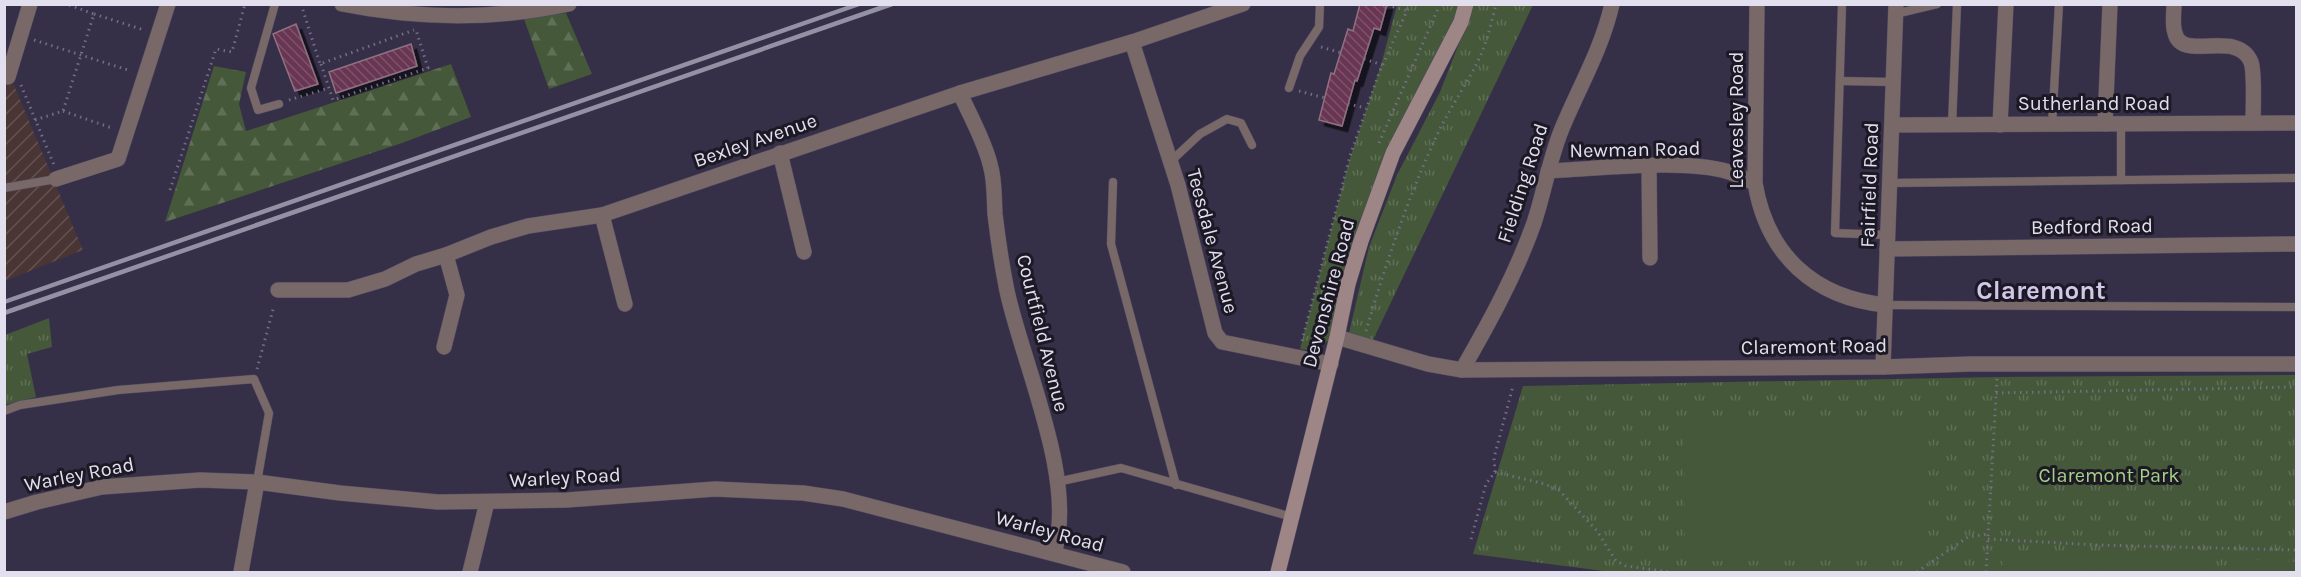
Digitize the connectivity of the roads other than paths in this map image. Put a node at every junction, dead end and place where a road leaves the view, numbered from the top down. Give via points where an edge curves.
1 (30, 4) edge
2 (168, 4) edge
3 (276, 4) edge
4 (342, 4) edge
5 (569, 4) edge
6 (1243, 4) edge
7 (1320, 4) edge
8 (1466, 4) edge
9 (1612, 4) edge
10 (1757, 4) edge
11 (1842, 4) edge
12 (1937, 4) edge
13 (1957, 4) edge
14 (2006, 4) edge
15 (2059, 4) edge
16 (2110, 4) edge
17 (2174, 4) edge
18 (1896, 9) edge
19 (1132, 42) junction
20 (10, 71) road end
21 (1840, 81) junction
22 (1893, 82) junction
23 (1289, 88) road end
24 (960, 93) junction
25 (279, 104) road end
26 (2253, 123) junction
27 (2296, 123) edge
28 (2105, 124) junction
29 (2121, 124) junction
30 (1892, 125) junction
31 (1952, 125) junction
32 (2000, 125) junction
33 (2052, 125) junction
34 (1252, 145) dead end
35 (780, 153) junction
36 (1170, 162) junction
37 (1649, 167) junction
38 (1548, 171) junction
39 (58, 178) joint
40 (2296, 178) edge
41 (2121, 180) junction
42 (1113, 182) dead end
43 (1755, 183) junction
44 (1890, 183) junction
45 (4, 188) edge
46 (602, 215) junction
47 (1888, 242) junction
48 (2296, 244) edge
49 (804, 252) dead end
50 (446, 255) junction
51 (1650, 258) dead end
52 (278, 290) road end
53 (625, 304) dead end
54 (1886, 305) junction
55 (2296, 307) edge
56 (1337, 337) junction
57 (444, 347) dead end
58 (1331, 364) junction
59 (2296, 364) edge
60 (1883, 367) junction
61 (1462, 370) junction
62 (4, 411) edge
63 (257, 482) junction
64 (1057, 482) junction
65 (1176, 485) junction
66 (487, 502) junction
67 (4, 512) edge
68 (1292, 517) junction
69 (1054, 553) junction
70 (241, 573) edge
71 (470, 573) edge
72 (1123, 573) edge
73 (1278, 573) edge

1 - 20 street
2 - 39 street via 118,159
3 - 25 lane via 251,88 258,110
4 - 5 street via 428,16 535,12
6 - 19 street, Bexley Avenue
7 - 23 lane via 1319,27 1300,56
8 - 56 main road, Devonshire Road via 1461,22 1393,153 1348,284
9 - 38 street, Fielding Road via 1608,23
10 - 43 street, Leavesley Road
11 - 21 lane
12 - 18 lane
13 - 31 lane
14 - 32 street
15 - 33 lane
16 - 28 street
17 - 26 street via 2174,33 2179,42 2187,46 2237,46 2246,54 2252,64
18 - 22 street, Fairfield Road
19 - 24 street, Bexley Avenue
19 - 36 street, Teesdale Avenue
21 - 22 lane
21 - 47 lane via 1835,233
22 - 30 street, Fairfield Road
24 - 35 street, Bexley Avenue
24 - 64 street, Courtfield Avenue via 991,165 1008,293 1040,403
26 - 27 street, Sutherland Road
26 - 29 street, Sutherland Road
28 - 29 street, Sutherland Road
28 - 33 street, Sutherland Road
29 - 41 lane
30 - 31 street, Sutherland Road
30 - 44 street, Fairfield Road
31 - 32 street, Sutherland Road
32 - 33 street, Sutherland Road
34 - 36 lane via 1241,123 1227,119 1200,134
35 - 46 street, Bexley Avenue
35 - 49 street
36 - 58 street, Teesdale Avenue via 1215,333 1222,342
37 - 38 street, Newman Road
37 - 43 street, Newman Road via 1705,168 1729,172
37 - 51 street
38 - 61 street, Fielding Road via 1518,262
39 - 45 lane
40 - 41 lane
41 - 44 lane
42 - 65 lane via 1111,243
43 - 54 street, Leavesley Road via 1768,229 1792,263 1838,294
44 - 47 street, Fairfield Road
46 - 50 street, Bexley Avenue via 528,226
46 - 53 street
47 - 48 street, Bedford Road
47 - 54 street, Fairfield Road
50 - 52 street, Bexley Avenue via 348,290
50 - 57 street via 457,295
54 - 55 lane
54 - 60 street, Fairfield Road
56 - 58 main road, Devonshire Road
56 - 61 street, Claremont Road
58 - 68 main road, Devonshire Road
59 - 60 street, Claremont Road
60 - 61 street, Claremont Road
62 - 63 lane via 20,405 118,390 254,379 269,412
63 - 66 street, Warley Road via 395,499
63 - 67 street, Warley Road via 200,480 102,487
63 - 70 street
64 - 65 lane via 1120,468
64 - 69 street, Courtfield Avenue via 1059,536
65 - 68 lane
66 - 69 street, Warley Road via 715,489 803,493 843,499
66 - 71 street
68 - 73 main road, Devonshire Road
69 - 72 street, Warley Road

